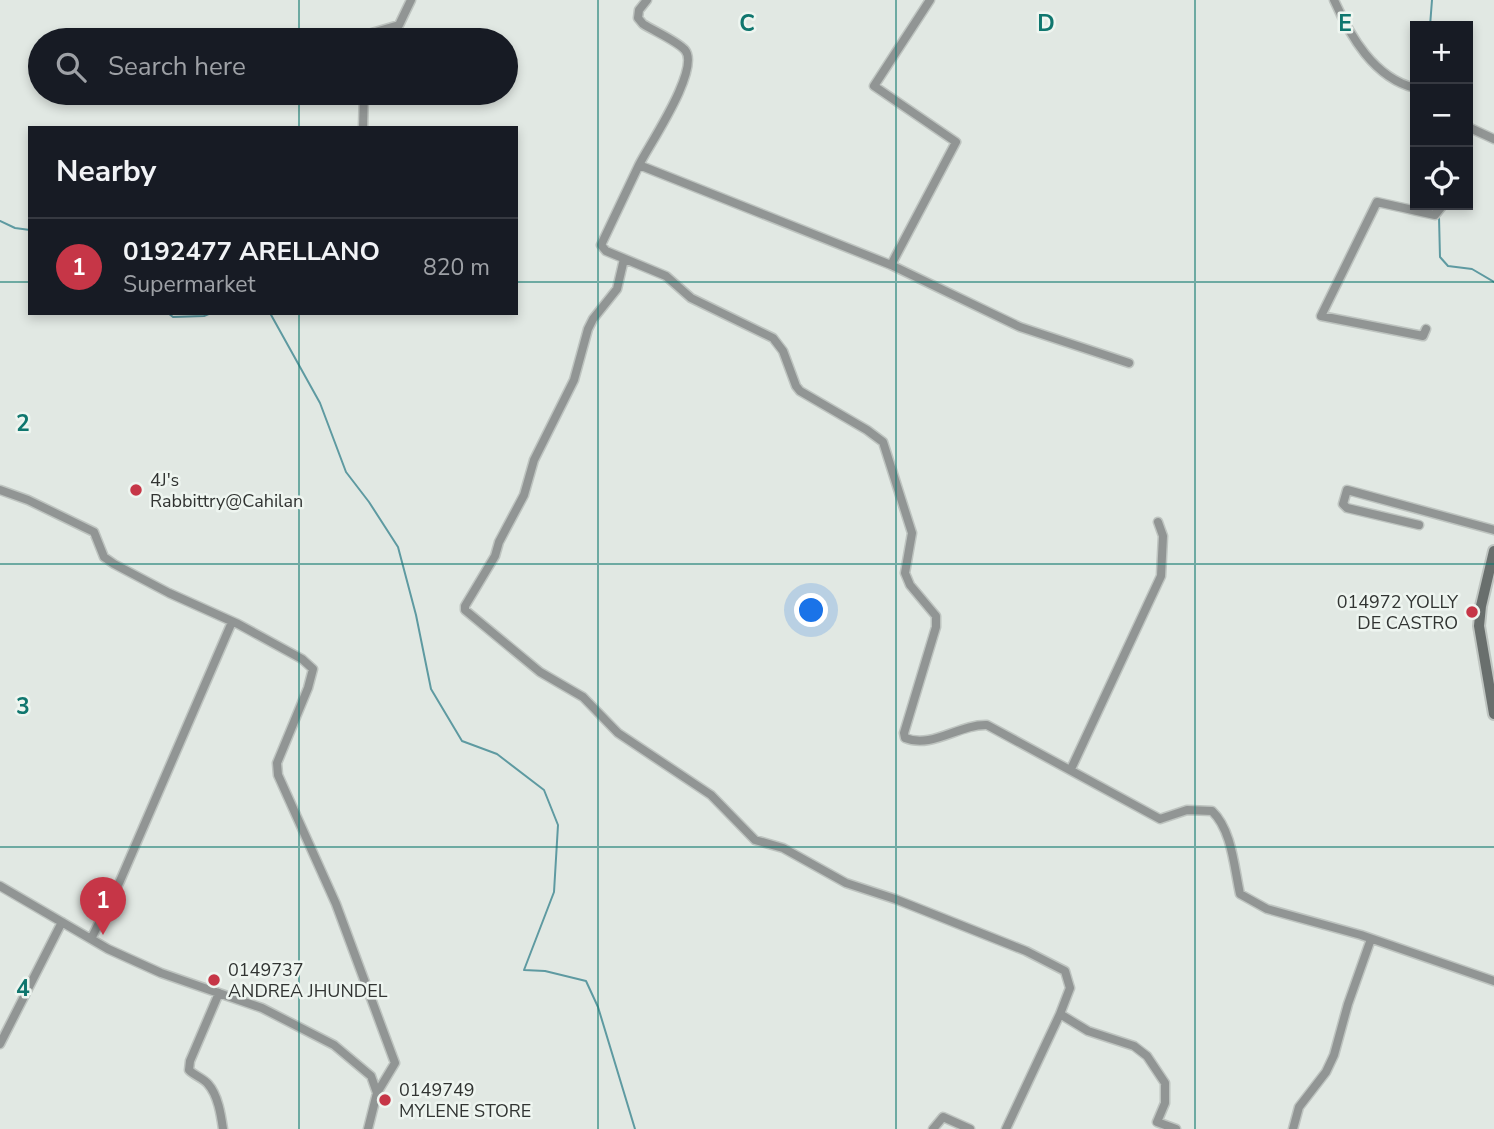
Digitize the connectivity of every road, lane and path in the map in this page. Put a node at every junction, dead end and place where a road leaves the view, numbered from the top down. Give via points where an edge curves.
1 (411, 0) edge
2 (647, 0) edge
3 (930, 0) edge
4 (1334, 0) edge
5 (387, 28) edge
6 (1410, 86) edge
7 (363, 105) edge
8 (363, 126) edge
9 (1473, 129) edge
10 (1494, 139) edge
11 (639, 165) junction
12 (1410, 209) edge
13 (1413, 210) edge
14 (1439, 210) edge
15 (624, 259) junction
16 (891, 265) junction
17 (1426, 329) dead end
18 (1129, 363) dead end
19 (0, 490) edge
20 (1158, 522) dead end
21 (1419, 525) dead end
22 (1494, 530) edge
23 (1494, 551) edge
24 (232, 622) junction
25 (1494, 714) edge
26 (1071, 769) junction
27 (0, 886) edge
28 (62, 922) junction
29 (91, 939) junction
30 (1371, 939) junction
31 (1494, 981) edge
32 (219, 993) junction
33 (1060, 1014) junction
34 (0, 1044) edge
35 (377, 1093) junction
36 (223, 1129) edge
37 (368, 1129) edge
38 (933, 1129) edge
39 (970, 1129) edge
40 (1006, 1129) edge
41 (1176, 1129) edge
42 (1293, 1129) edge

1 - 5 street via 399,24
2 - 11 street via 638,18 685,51 690,61 674,103
3 - 16 street via 874,86 956,142
4 - 6 street via 1349,33 1388,76
7 - 8 street
9 - 10 street
11 - 15 street via 601,245
11 - 16 street
12 - 17 street via 1377,202 1321,316 1423,336
13 - 14 street via 1435,215
15 - 26 street via 666,276 691,298 773,338 800,391 883,442 912,533 905,573 936,616 905,738 925,741 972,724 987,725
15 - 33 street via 617,289 588,329 571,387 534,460 524,495 465,610 540,672 583,697 618,733 711,794 755,840 783,848 846,883 1026,951 1065,971 1070,988
16 - 18 street via 1020,327
19 - 24 street via 94,532 104,557 114,564
20 - 26 street via 1164,536 1161,576
21 - 22 street via 1347,508 1344,494 1351,491
23 - 25 main road via 1479,626
24 - 29 street
24 - 35 street via 313,669 278,763 278,775 336,904 395,1063
26 - 30 street via 1160,819 1187,810 1212,811 1227,839 1240,894 1267,909
27 - 28 street
28 - 29 street
28 - 34 street
29 - 32 street via 161,973
30 - 31 street
30 - 42 street via 1334,1055 1299,1107
32 - 35 street via 334,1045 371,1076
32 - 36 street via 189,1070 213,1090
33 - 40 street
33 - 41 street via 1147,1056 1165,1083 1165,1103 1157,1122
35 - 37 street
38 - 39 street via 943,1117

